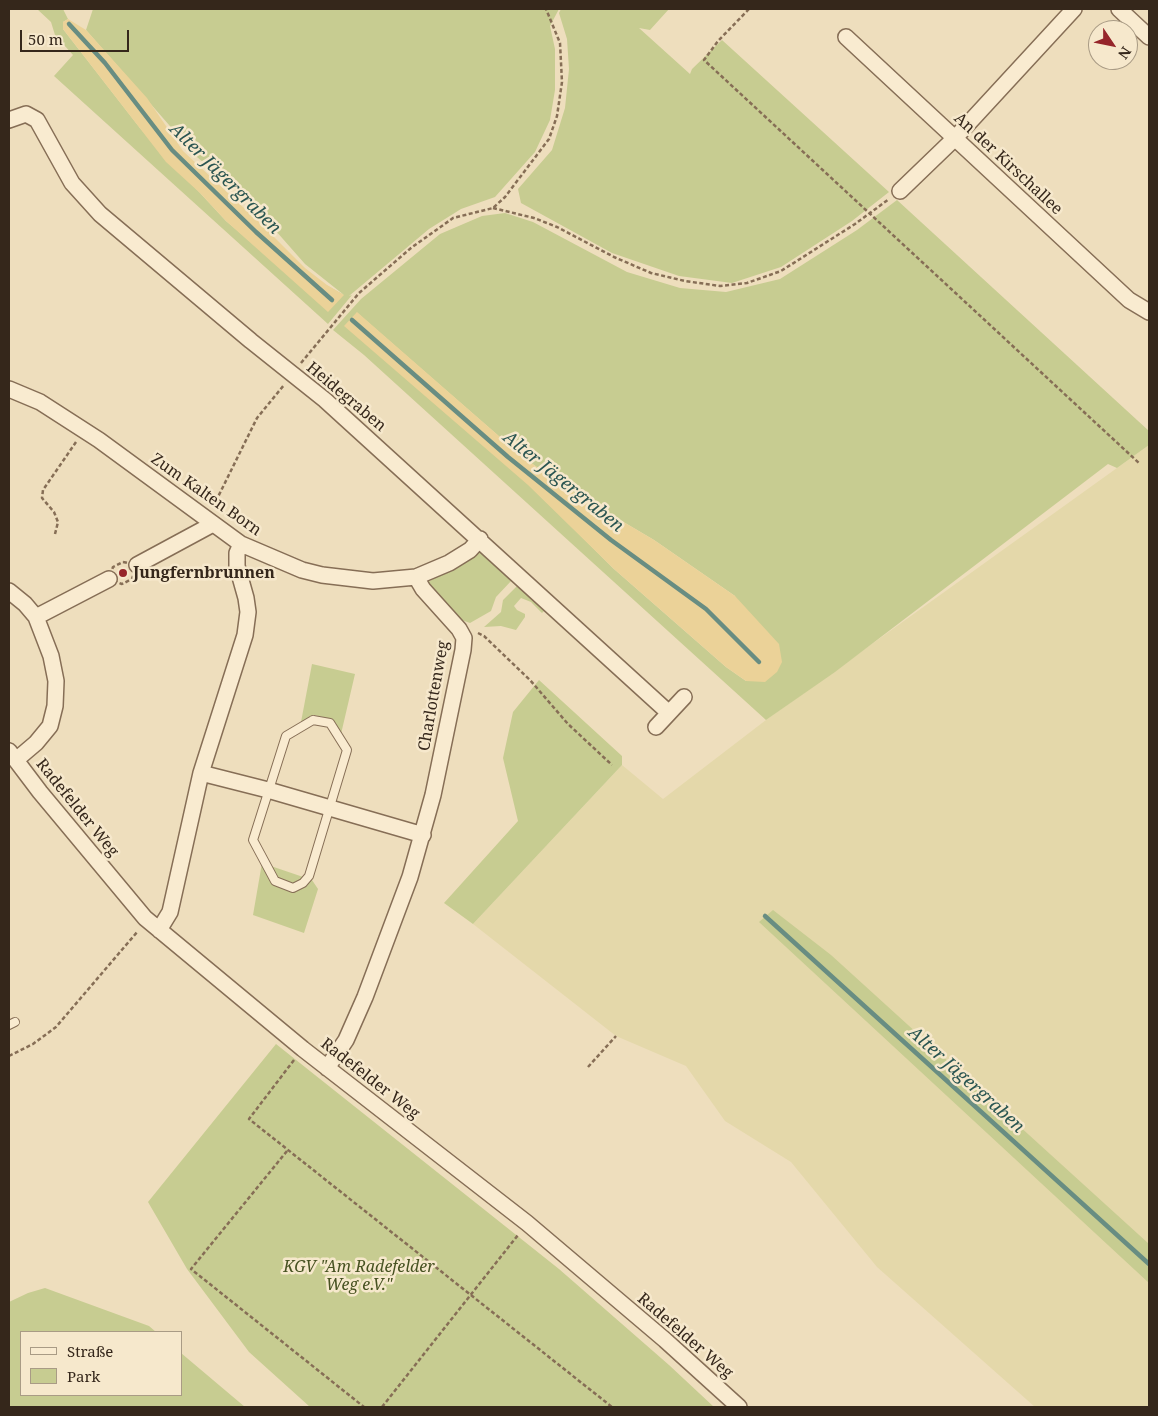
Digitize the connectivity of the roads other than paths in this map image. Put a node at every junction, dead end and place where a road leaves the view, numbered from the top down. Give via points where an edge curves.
1 (1074, 9) edge
2 (1119, 9) edge
3 (846, 37) dead end
4 (1149, 37) edge
5 (9, 120) edge
6 (955, 138) junction
7 (900, 191) road end
8 (1149, 312) edge
9 (9, 389) edge
10 (209, 522) junction
11 (480, 539) junction
12 (241, 544) junction
13 (131, 569) road end
14 (115, 577) road end
15 (416, 578) junction
16 (9, 591) edge
17 (36, 618) junction
18 (684, 697) dead end
19 (669, 713) junction
20 (656, 727) dead end
21 (12, 755) edge
22 (201, 773) junction
23 (268, 790) junction
24 (330, 808) junction
25 (423, 835) junction
26 (153, 925) junction
27 (327, 1068) junction
28 (739, 1407) edge

1 - 6 street
2 - 4 street
3 - 6 street, An der Kirschallee
5 - 11 street, Heidegraben via 26,114 37,120 59,163 89,204 325,400
6 - 7 street
6 - 8 street, An der Kirschallee via 1129,300
9 - 10 street, Zum Kalten Born via 40,402 84,430
10 - 12 street, Zum Kalten Born
10 - 13 street
11 - 15 street, Zum Kalten Born via 470,550
11 - 19 street, Heidegraben
12 - 15 street, Zum Kalten Born via 322,575 372,581
12 - 22 street via 237,566 246,598 247,623
14 - 17 street
15 - 25 street, Charlottenweg via 464,638
16 - 17 street
17 - 21 street via 51,656 56,680 55,706 50,726 44,734
18 - 19 street
19 - 20 street
21 - 26 street, Radefelder Weg
22 - 23 street
22 - 26 street via 170,912
23 - 24 street
23 - 24 lane via 286,736 313,720 330,723 347,750
23 - 24 lane via 253,840 275,881 293,888 309,876
24 - 25 street
25 - 27 street, Charlottenweg via 384,951 346,1040
26 - 27 street, Radefelder Weg
27 - 28 street, Radefelder Weg via 526,1223

